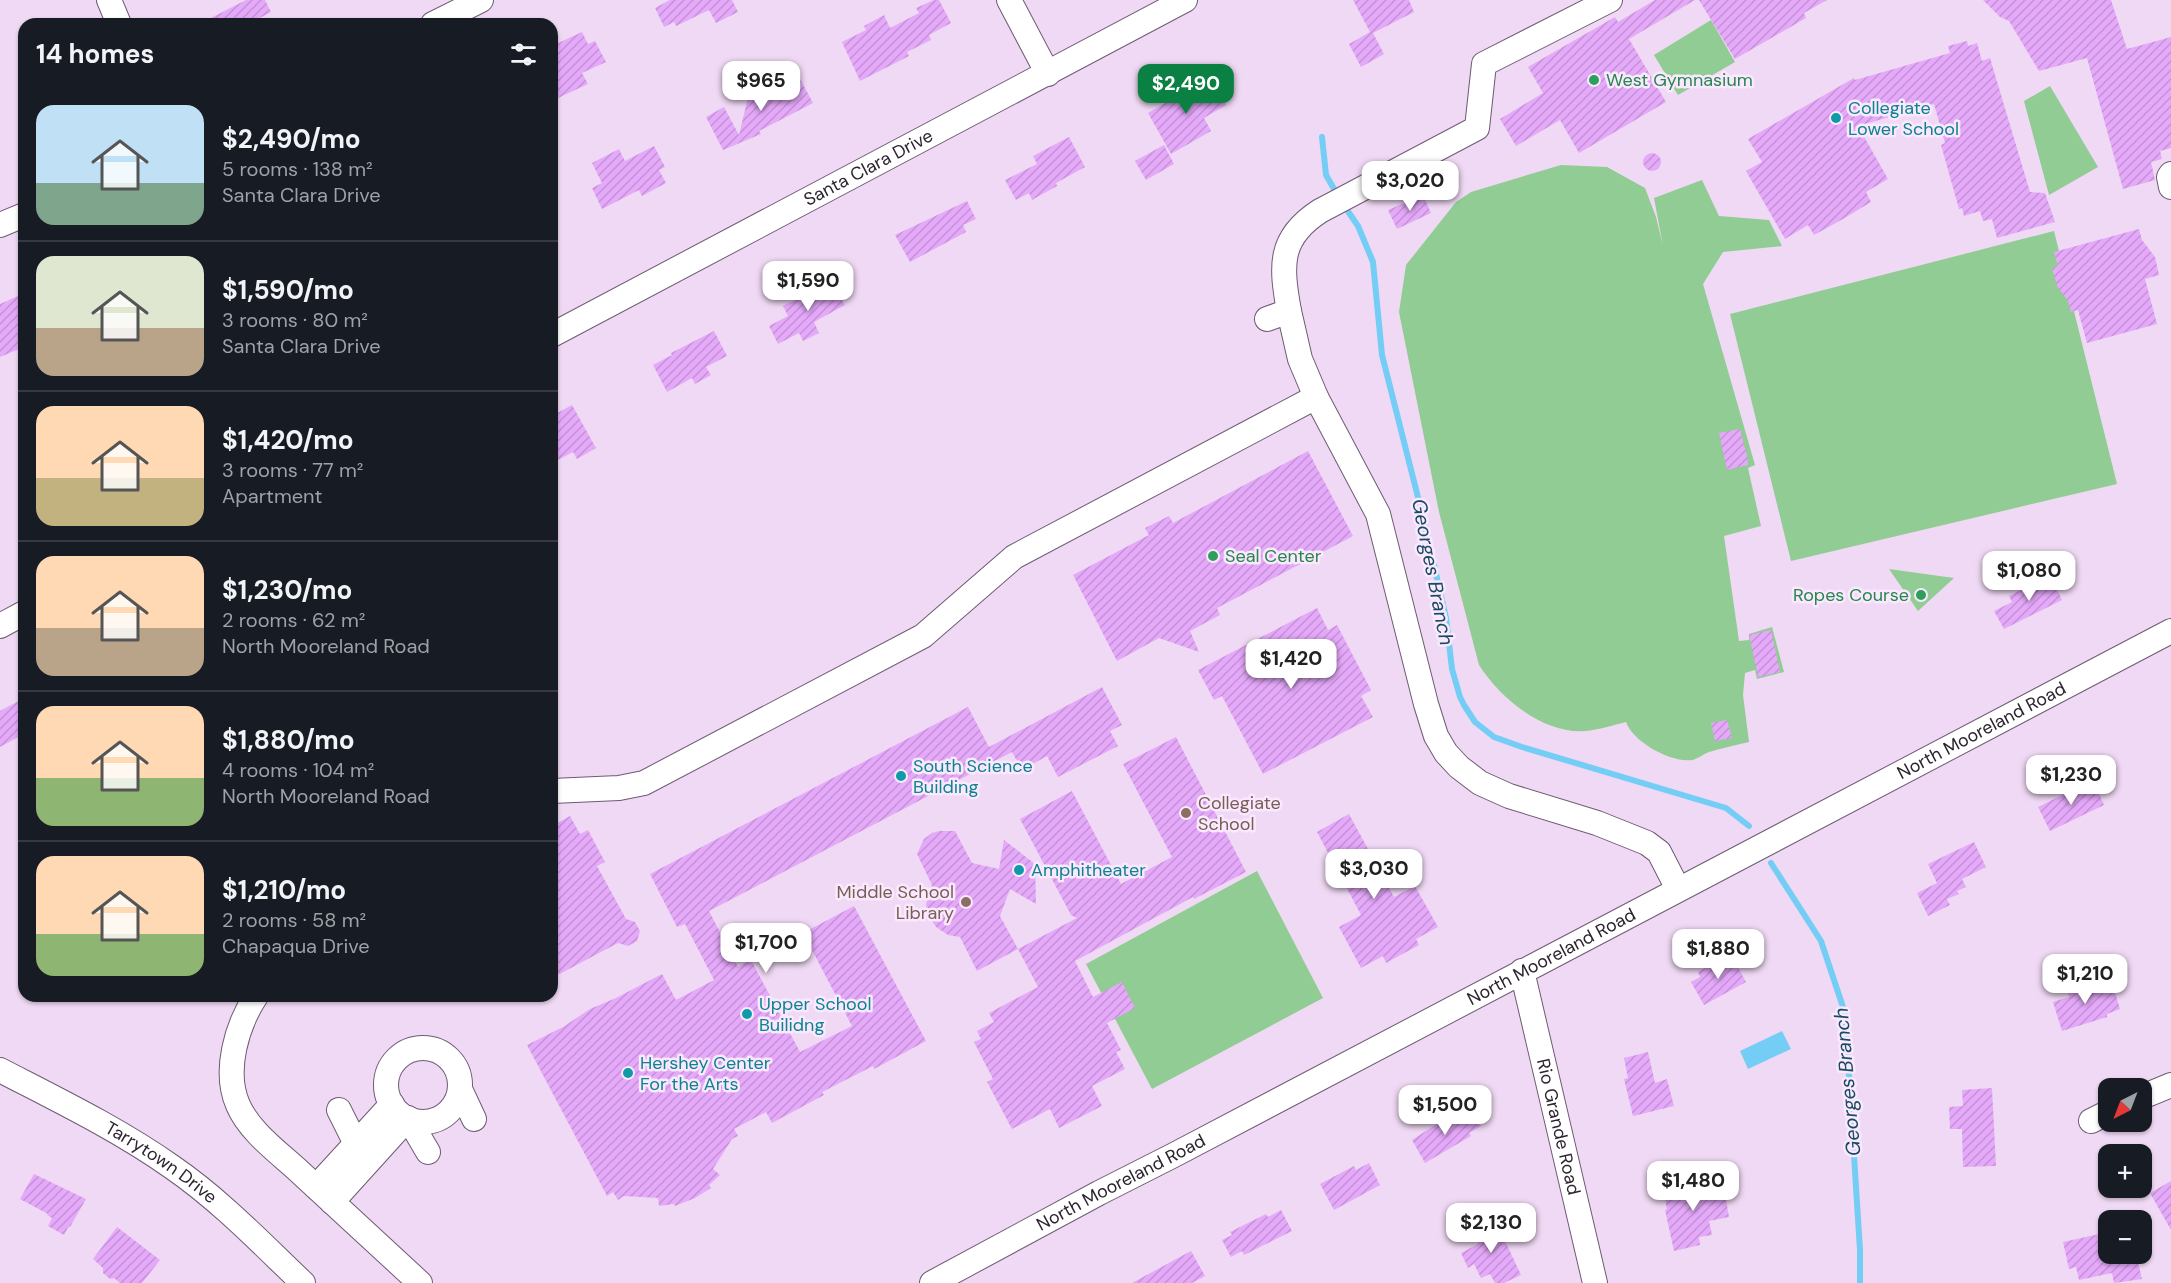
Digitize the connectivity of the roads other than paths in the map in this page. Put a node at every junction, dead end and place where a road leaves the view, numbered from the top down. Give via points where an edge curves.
1 (109, 0) edge
2 (481, 0) edge
3 (1009, 0) edge
4 (1185, 0) edge
5 (1610, 0) edge
6 (116, 18) edge
7 (445, 18) edge
8 (1048, 74) junction
9 (2171, 174) edge
10 (2171, 187) edge
11 (18, 218) edge
12 (0, 225) edge
13 (1289, 311) junction
14 (1267, 319) dead end
15 (558, 332) edge
16 (1316, 397) junction
17 (18, 617) edge
18 (0, 626) edge
19 (2171, 631) edge
20 (558, 791) edge
21 (1678, 889) junction
22 (1522, 971) junction
23 (252, 1002) edge
24 (0, 1070) edge
25 (2171, 1085) edge
26 (460, 1089) junction
27 (2152, 1093) edge
28 (339, 1110) dead end
29 (400, 1111) junction
30 (474, 1119) dead end
31 (356, 1144) junction
32 (428, 1152) dead end
33 (324, 1194) junction
34 (303, 1283) edge
35 (420, 1283) edge
36 (932, 1283) edge
37 (1595, 1283) edge

1 - 6 street
2 - 7 street
3 - 8 street
4 - 8 street, Santa Clara Drive
5 - 13 street via 1484,63 1477,128 1302,222 1286,250 1283,277
8 - 15 street, Santa Clara Drive
9 - 10 street
11 - 12 street
13 - 14 street
13 - 16 street via 1289,363
16 - 20 street via 1014,557 923,636 644,783
16 - 21 street via 1378,514 1426,704 1446,753 1480,783 1509,796 1598,823 1647,843 1659,852
17 - 18 street
19 - 21 street, North Mooreland Road
21 - 22 street, North Mooreland Road
22 - 36 street, North Mooreland Road
22 - 37 street, Rio Grande Road
23 - 33 street via 234,1048 233,1089 237,1104 249,1123
24 - 34 street, Tarrytown Drive via 129,1137 175,1168
25 - 27 street
26 - 29 street via 457,1100 442,1117 419,1121
26 - 29 street via 450,1059 441,1052 420,1048 400,1056 393,1064 388,1095
26 - 30 street
28 - 31 street
29 - 31 street
29 - 32 street
29 - 33 street
31 - 33 street
33 - 35 street

